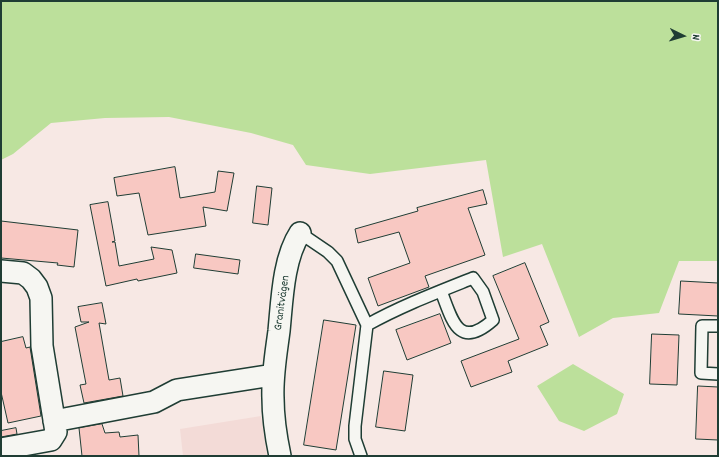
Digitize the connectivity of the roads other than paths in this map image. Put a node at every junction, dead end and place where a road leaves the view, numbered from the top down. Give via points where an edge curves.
1 (300, 234) joint
2 (1, 271) edge
3 (441, 291) junction
4 (367, 325) junction
5 (718, 326) edge
6 (718, 374) edge
7 (273, 375) junction
8 (54, 421) junction
9 (1, 449) edge
10 (280, 456) edge
11 (361, 456) edge

1 - 4 lane via 337,261
1 - 7 street, Granitvägen via 294,243 287,272
2 - 8 street via 23,273 31,279 41,298 42,346
3 - 3 lane via 473,278 483,292 493,320 471,332 461,332 455,326
3 - 4 lane
4 - 11 lane via 355,426
5 - 6 lane via 702,326 700,373
7 - 8 street via 177,390 154,402
7 - 10 street, Granitvägen via 274,421
8 - 9 street via 56,432 51,440

